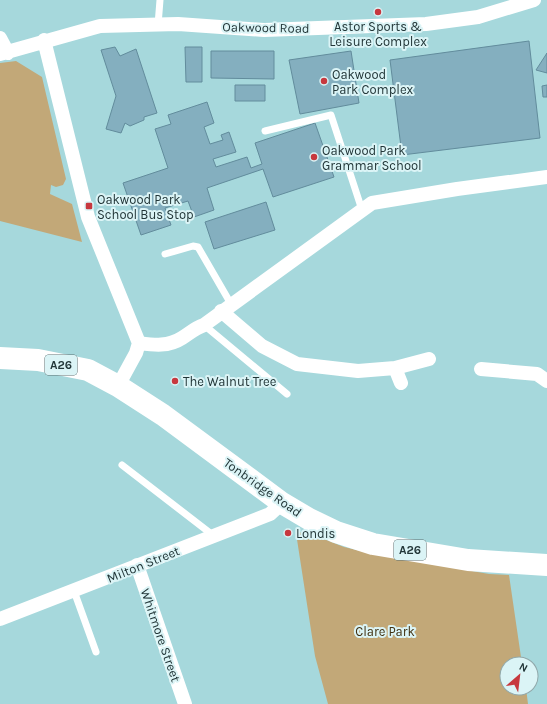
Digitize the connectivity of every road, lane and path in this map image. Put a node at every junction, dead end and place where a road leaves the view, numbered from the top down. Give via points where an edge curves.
1 (160, 0) edge
2 (534, 0) edge
3 (158, 25) junction
4 (0, 38) edge
5 (44, 40) junction
6 (4, 53) edge
7 (265, 131) dead end
8 (547, 177) edge
9 (362, 210) junction
10 (166, 254) dead end
11 (226, 308) junction
12 (204, 324) junction
13 (139, 343) junction
14 (0, 358) edge
15 (429, 359) dead end
16 (395, 368) junction
17 (481, 369) dead end
18 (547, 381) edge
19 (401, 383) dead end
20 (118, 386) junction
21 (287, 394) dead end
22 (122, 465) dead end
23 (282, 503) junction
24 (214, 536) junction
25 (547, 565) edge
26 (137, 566) junction
27 (74, 591) junction
28 (0, 619) edge
29 (96, 652) dead end
30 (185, 704) edge

1 - 3 lane
2 - 3 street, Oakwood Road via 478,17 426,24 264,30
3 - 5 street, Oakwood Road via 100,26
4 - 6 street
5 - 6 street, Oakwood Road
5 - 13 street via 88,217
7 - 9 lane via 330,115
8 - 9 street via 372,203
9 - 11 street
10 - 11 lane via 193,246 198,247
11 - 12 street
11 - 16 street via 262,346 297,364 358,371
12 - 13 street via 163,346
12 - 21 lane
13 - 20 street
14 - 20 main road, Tonbridge Road / A26 via 38,360 88,370
15 - 16 street
16 - 19 street
17 - 18 street via 537,374
20 - 23 main road, Tonbridge Road / A26 via 163,414
22 - 24 lane
23 - 24 street, Milton Street via 270,514
23 - 25 main road, Tonbridge Road / A26 via 336,532 373,544 468,560
24 - 26 street, Milton Street
26 - 27 street, Milton Street
26 - 30 street, Whitmore Street
27 - 28 street, Milton Street
27 - 29 lane

